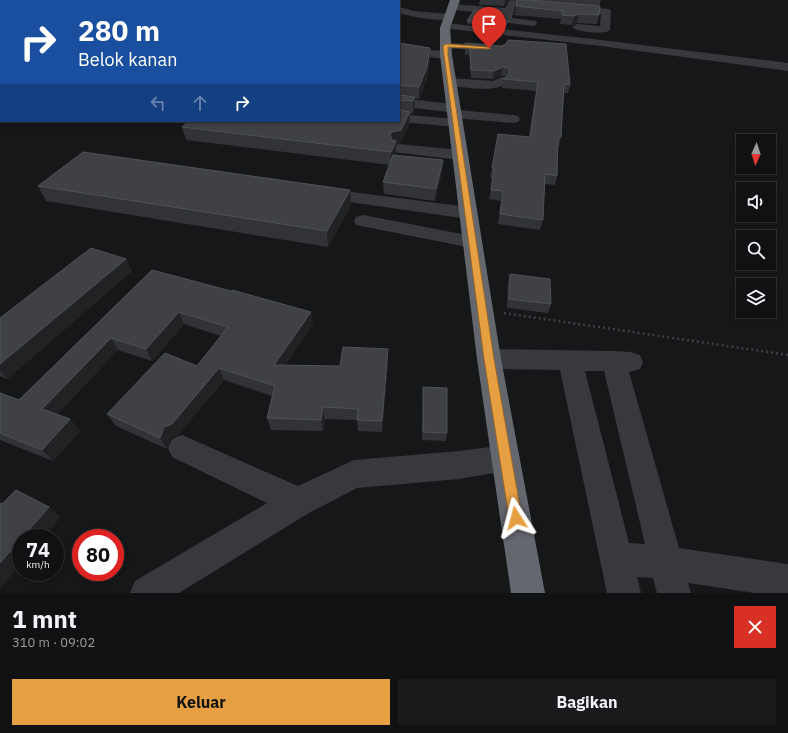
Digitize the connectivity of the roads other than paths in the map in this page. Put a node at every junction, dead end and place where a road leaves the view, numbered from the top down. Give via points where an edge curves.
1 (400, 10) edge
2 (508, 11) junction
3 (544, 24) edge
4 (567, 26) edge
5 (500, 49) edge
6 (400, 51) edge
7 (400, 59) edge
8 (449, 62) edge
9 (788, 67) edge
10 (502, 81) edge
11 (400, 98) edge
12 (400, 101) edge
13 (402, 118) edge
14 (513, 119) dead end
15 (399, 149) dead end
16 (460, 155) junction
17 (306, 190) edge
18 (468, 213) junction
19 (363, 221) dead end
20 (472, 242) junction
21 (489, 359) junction
22 (570, 360) junction
23 (182, 448) dead end
24 (506, 458) junction
25 (298, 502) junction
26 (615, 558) junction
27 (670, 578) edge
28 (788, 582) edge
29 (147, 593) edge
30 (528, 593) edge
31 (624, 593) edge

1 - 8 street via 412,14
2 - 3 street via 506,20
2 - 4 street via 512,4 606,12 605,30
2 - 8 street
5 - 8 street
6 - 8 street
7 - 8 street via 422,63
8 - 9 street via 473,26
8 - 10 street via 493,85
8 - 11 street via 423,96
8 - 12 street
8 - 13 street
8 - 14 street
8 - 16 highway
15 - 16 street
16 - 18 highway
17 - 18 street
18 - 20 highway
19 - 20 street
20 - 21 highway
21 - 22 street
21 - 24 highway
22 - 26 street
22 - 27 street via 622,362
23 - 25 street
24 - 25 street via 459,465 354,474
24 - 30 highway
25 - 29 street
26 - 27 street
26 - 31 street
27 - 28 street

